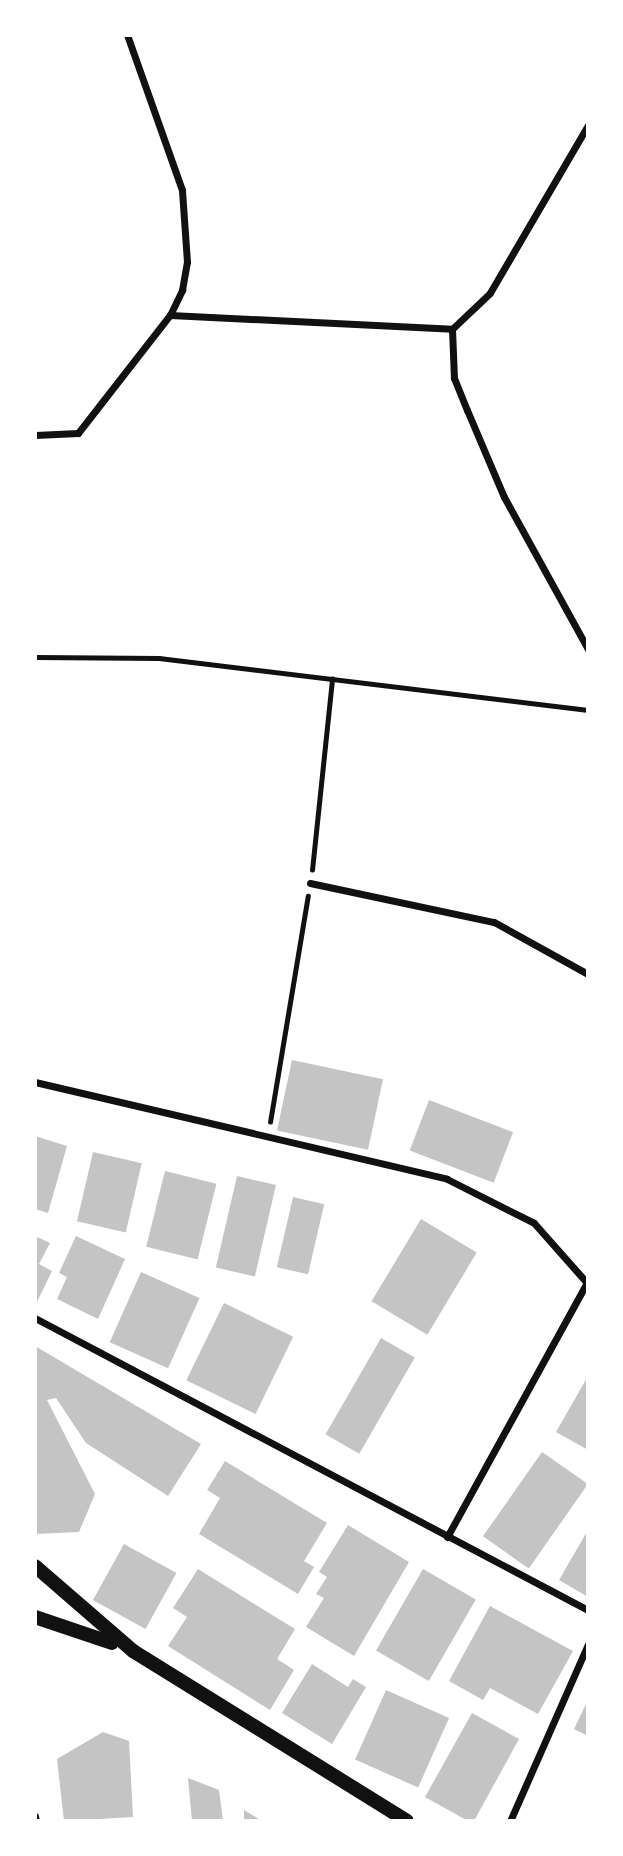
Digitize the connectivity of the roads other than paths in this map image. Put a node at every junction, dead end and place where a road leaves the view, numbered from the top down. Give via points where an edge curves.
1 (127, 35) edge
2 (588, 125) edge
3 (170, 315) junction
4 (452, 329) junction
5 (35, 435) edge
6 (588, 649) edge
7 (310, 883) road end
8 (588, 974) edge
9 (35, 1082) edge
10 (587, 1282) edge
11 (35, 1318) edge
12 (447, 1537) junction
13 (35, 1568) edge
14 (35, 1586) edge
15 (588, 1610) edge
16 (35, 1617) edge
17 (588, 1644) edge
18 (133, 1651) junction
19 (35, 1816) edge
20 (36, 1821) edge
21 (407, 1821) edge
22 (510, 1821) edge

1 - 3 street via 182,190 187,262
2 - 4 street via 490,293
3 - 4 street
3 - 5 street via 78,433
4 - 6 street via 454,378 472,423 504,497
7 - 8 street via 495,922
9 - 10 street via 267,1141 447,1179 534,1223
10 - 12 street
11 - 12 street
12 - 15 street
13 - 14 main road
13 - 18 main road
16 - 18 main road
17 - 22 street
18 - 21 main road
19 - 20 street

